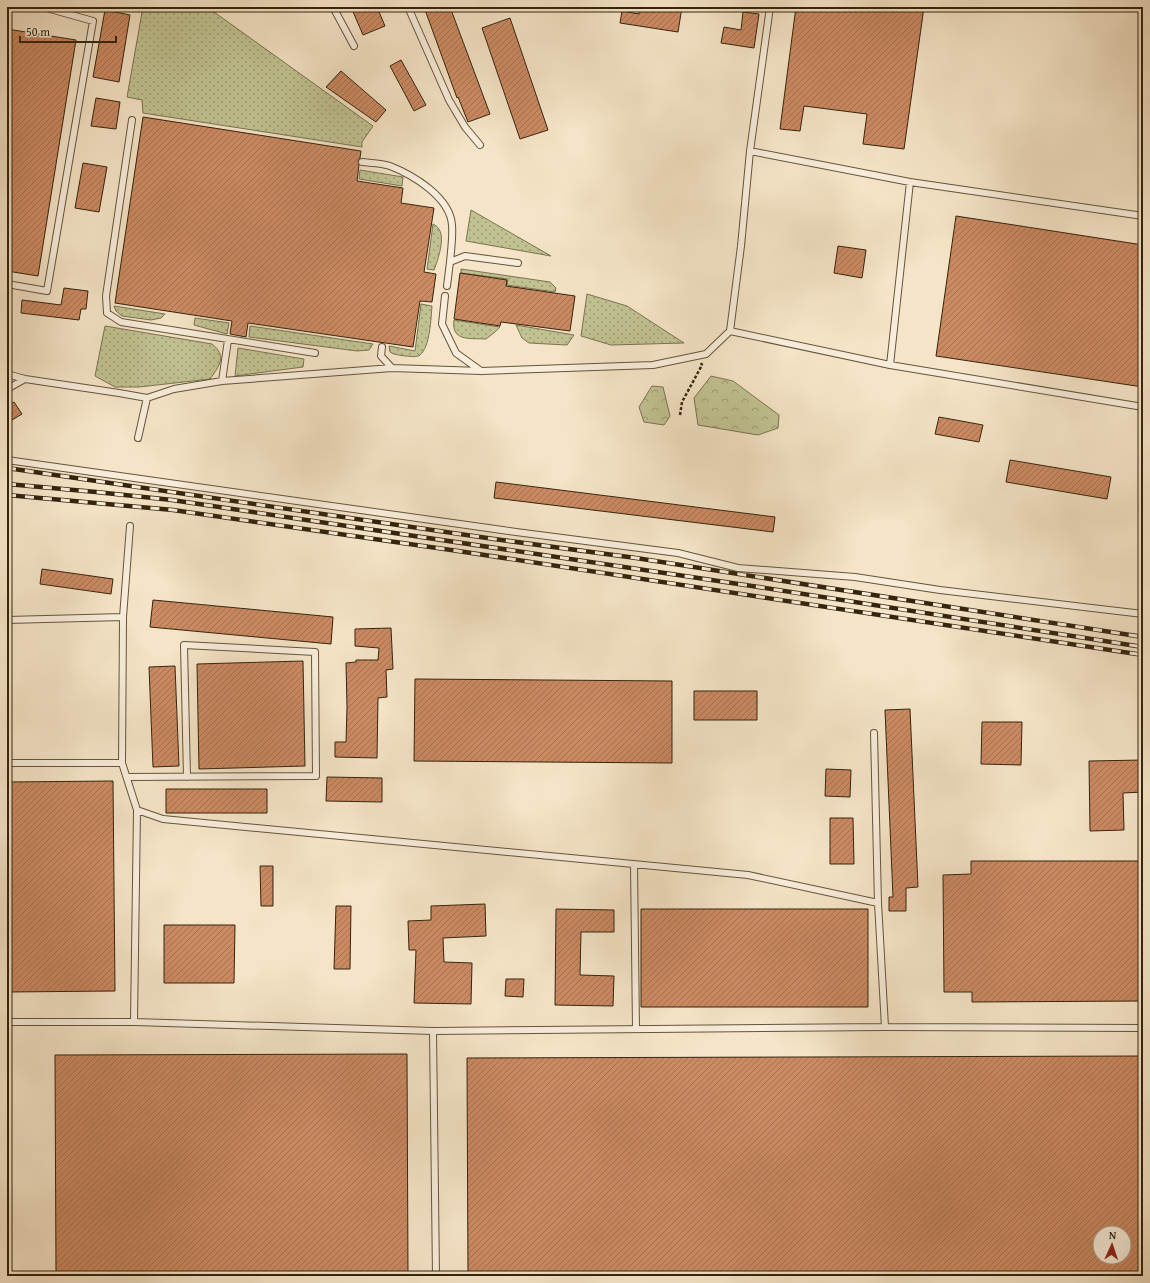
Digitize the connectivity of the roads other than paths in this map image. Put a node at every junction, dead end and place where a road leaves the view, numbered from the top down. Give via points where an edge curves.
1 (43, 7) edge
2 (333, 7) edge
3 (408, 7) edge
4 (770, 7) edge
5 (354, 46) dead end
6 (132, 120) dead end
7 (480, 145) dead end
8 (750, 151) junction
9 (362, 162) dead end
10 (910, 182) junction
11 (1143, 216) edge
12 (450, 262) junction
13 (518, 263) dead end
14 (7, 284) edge
15 (447, 286) dead end
16 (445, 296) dead end
17 (730, 331) junction
18 (228, 340) junction
19 (382, 347) dead end
20 (315, 353) dead end
21 (890, 365) junction
22 (392, 368) junction
23 (481, 371) junction
24 (7, 374) edge
25 (25, 379) junction
26 (222, 381) junction
27 (7, 389) edge
28 (146, 398) junction
29 (1143, 406) edge
30 (138, 438) dead end
31 (7, 460) edge
32 (130, 526) dead end
33 (1143, 614) edge
34 (123, 617) junction
35 (7, 620) edge
36 (874, 733) dead end
37 (7, 763) edge
38 (122, 763) junction
39 (126, 777) junction
40 (186, 777) junction
41 (137, 810) junction
42 (634, 864) junction
43 (878, 903) junction
44 (7, 1022) edge
45 (134, 1022) junction
46 (885, 1026) junction
47 (1143, 1028) edge
48 (636, 1029) junction
49 (433, 1031) junction
50 (436, 1276) edge

1 - 14 lane via 93,21 47,291
2 - 5 lane
3 - 7 lane via 449,100 465,127
4 - 8 lane
6 - 18 lane via 106,296 107,313 121,322
8 - 10 lane
8 - 17 lane
9 - 12 lane via 389,166 433,191 448,209 452,224
10 - 11 lane
10 - 21 lane
12 - 13 lane via 465,256
12 - 15 lane
16 - 23 lane via 442,324 456,353
17 - 21 lane
17 - 23 lane via 706,354 653,364
18 - 20 lane
18 - 26 lane
19 - 22 lane via 381,356
21 - 29 lane
22 - 23 lane
22 - 26 lane
24 - 25 lane
25 - 27 lane
25 - 28 lane
26 - 28 lane via 174,389
28 - 30 lane
31 - 33 lane via 678,553 738,568 855,577 940,590
32 - 34 lane
34 - 35 lane
34 - 38 lane
36 - 43 lane
37 - 38 lane
38 - 39 lane
39 - 40 lane
39 - 41 lane
40 - 40 lane via 316,776 315,652 184,645
41 - 42 lane via 163,819
41 - 45 lane
42 - 43 lane via 748,875
42 - 48 lane
43 - 46 lane
44 - 45 lane
45 - 49 lane
46 - 47 lane
46 - 48 lane
48 - 49 lane
49 - 50 lane

